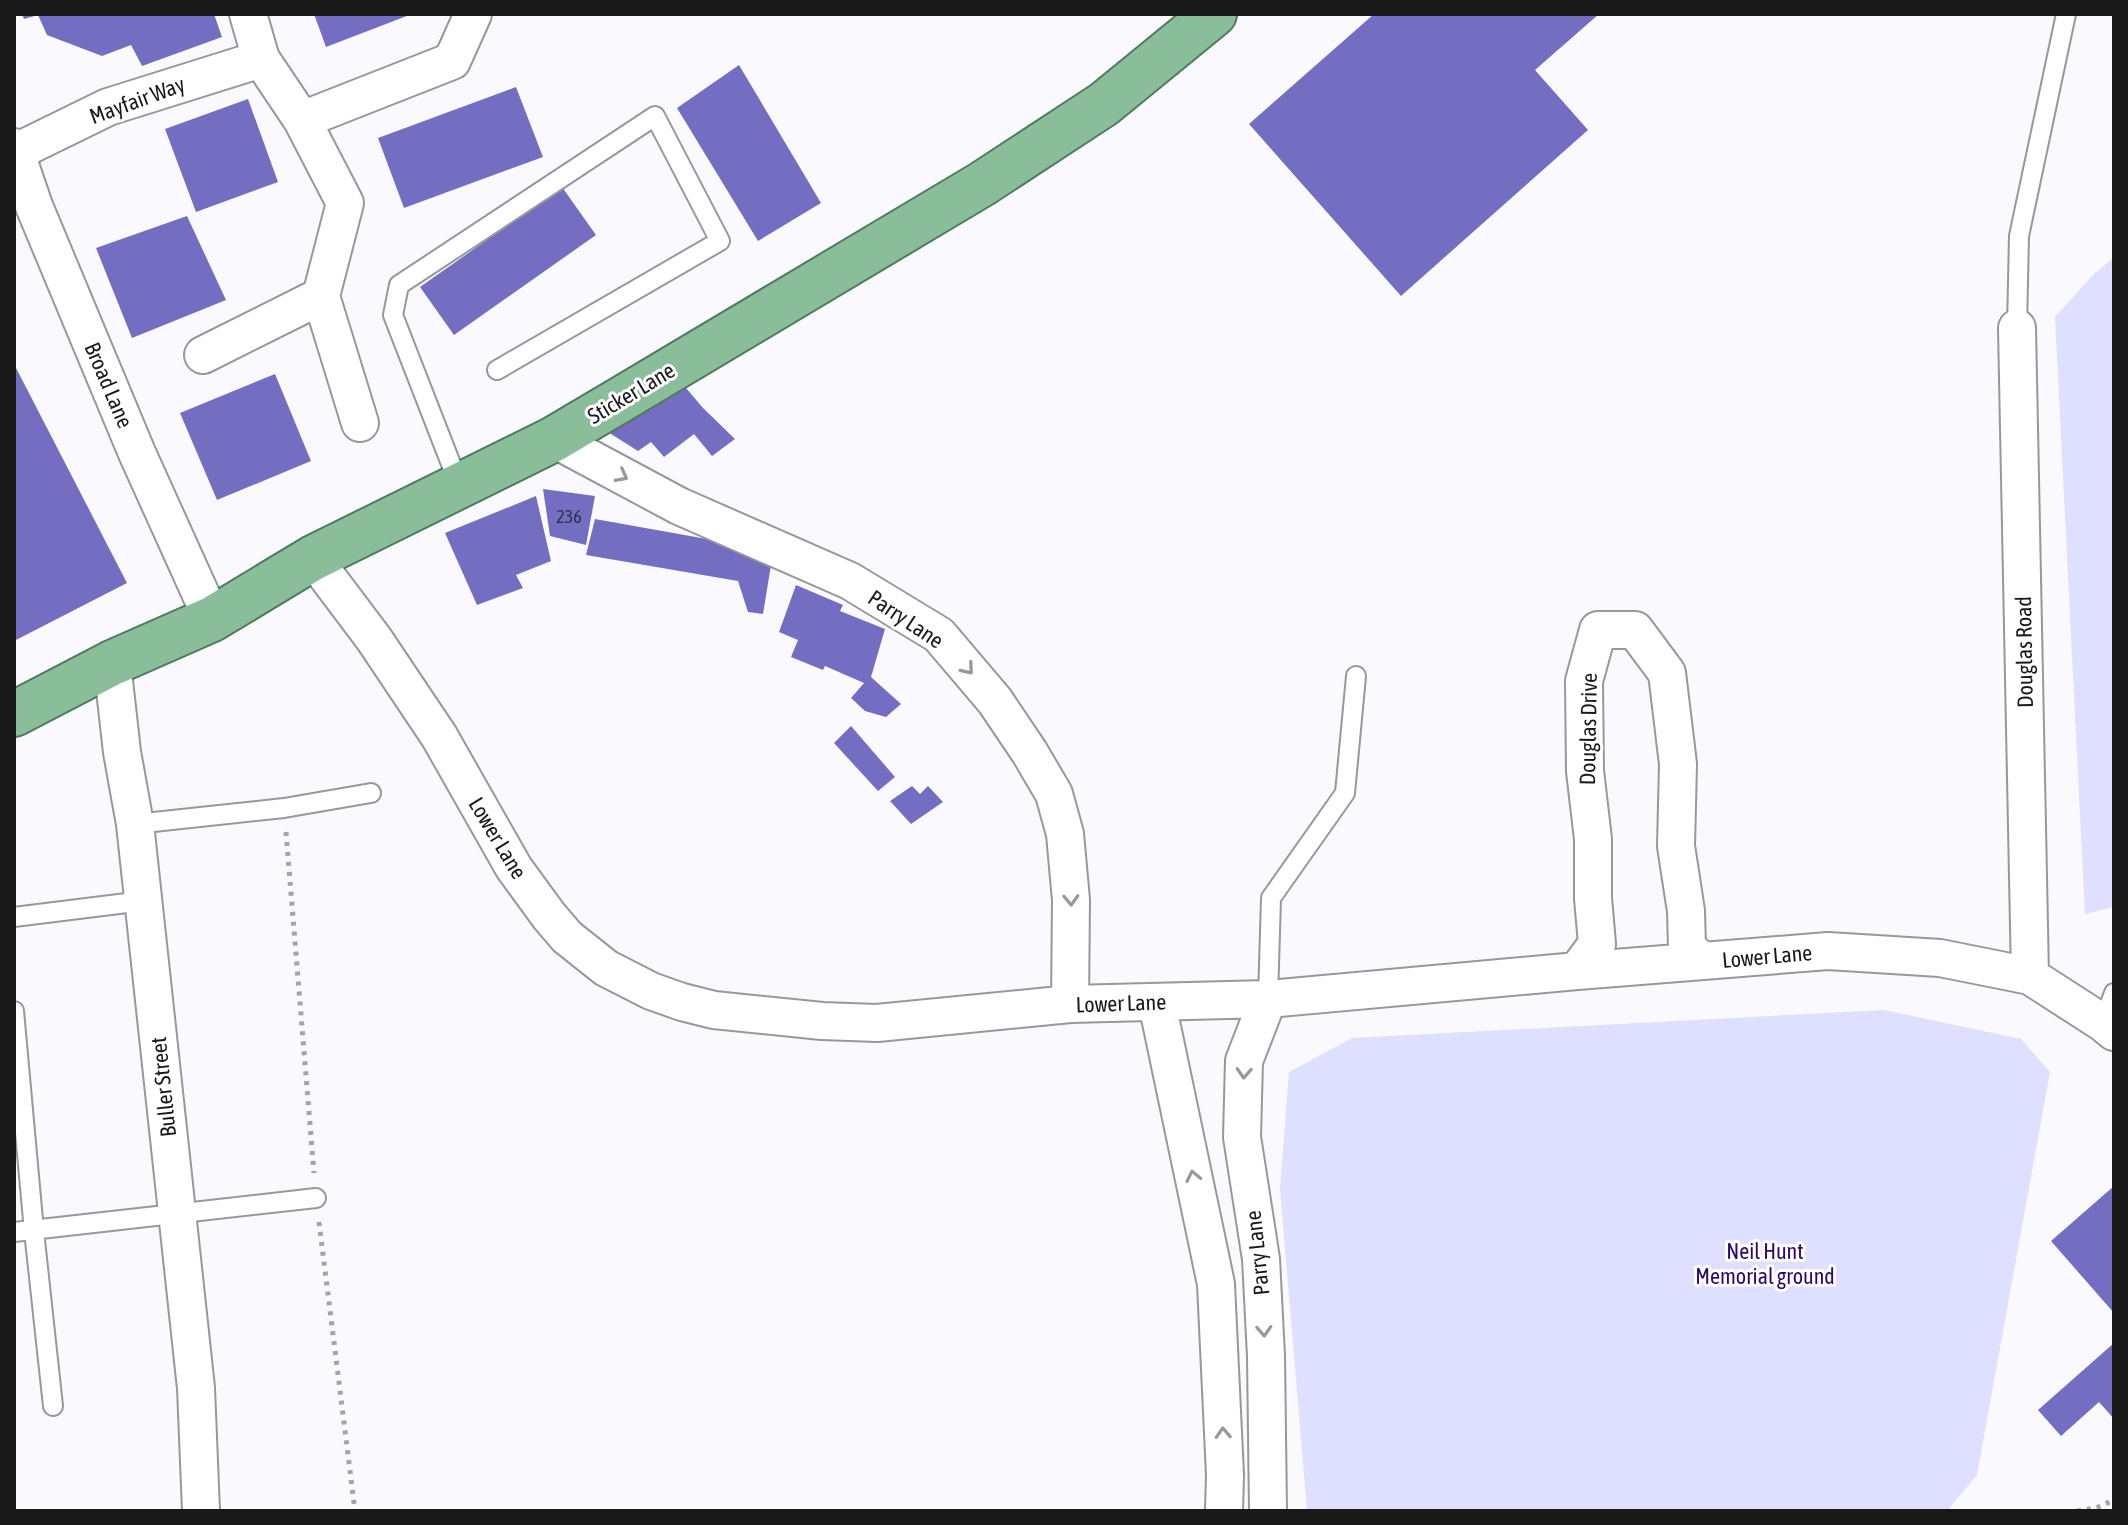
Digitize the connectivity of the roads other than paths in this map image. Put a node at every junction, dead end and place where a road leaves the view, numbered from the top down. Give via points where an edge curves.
1 (248, 14) edge
2 (473, 14) edge
3 (1214, 14) edge
4 (2066, 14) edge
5 (261, 59) junction
6 (302, 120) junction
7 (15, 150) edge
8 (24, 210) edge
9 (321, 296) junction
10 (2017, 328) joint
11 (203, 355) dead end
12 (497, 370) dead end
13 (360, 423) dead end
14 (554, 439) junction
15 (460, 487) junction
16 (313, 558) junction
17 (212, 619) junction
18 (112, 663) junction
19 (1356, 676) dead end
20 (14, 714) edge
21 (371, 793) dead end
22 (135, 824) junction
23 (143, 901) junction
24 (14, 917) edge
25 (1703, 961) junction
26 (1577, 971) junction
27 (2030, 976) junction
28 (1268, 999) junction
29 (1157, 1003) junction
30 (1070, 1004) junction
31 (14, 1011) edge
32 (2110, 1016) edge
33 (316, 1198) road end
34 (177, 1214) junction
35 (34, 1231) junction
36 (14, 1232) edge
37 (53, 1406) dead end
38 (201, 1511) edge
39 (1224, 1511) edge
40 (1268, 1511) edge

1 - 5 street
2 - 6 street via 452,61
3 - 14 highway, Sticker Lane via 1104,104 982,184
4 - 10 lane via 2019,236
5 - 6 street
5 - 7 street, Mayfair Way via 108,107
6 - 9 street via 345,203
7 - 8 street, Broad Lane
8 - 17 street, Broad Lane
9 - 11 street
9 - 13 street
10 - 27 street, Douglas Road
12 - 15 lane via 720,241 655,116 399,285 393,315
14 - 15 highway, Sticker Lane
14 -> 30 street, Parry Lane via 679,506 850,581 939,635 995,701 1054,794 1065,834 1071,900
15 - 16 highway, Sticker Lane
16 - 17 highway, Sticker Lane
16 - 30 street, Lower Lane via 439,736 514,868 567,937 606,968 651,991 714,1010 822,1021 877,1023
17 - 18 highway, Sticker Lane
18 - 20 highway, Sticker Lane
18 - 22 street, Buller Street
19 - 28 lane via 1345,793 1271,898
21 - 22 lane
22 - 23 street, Buller Street
23 - 24 lane
23 - 34 street, Buller Street
25 - 26 street, Lower Lane
25 - 26 street, Douglas Drive via 1687,948 1676,846 1678,764 1667,673 1635,630 1598,630 1584,681 1597,944
25 - 27 street, Lower Lane via 1828,951 1940,958
26 - 28 street, Lower Lane
27 - 32 street, Lower Lane
28 - 29 street, Lower Lane
28 -> 40 street, Parry Lane via 1244,1061 1242,1137 1261,1259
29 - 30 street, Lower Lane
39 -> 29 street, Parry Lane via 1216,1284
31 - 35 lane
33 - 34 lane
34 - 35 lane
34 - 38 street, Buller Street via 196,1388
35 - 36 lane
35 - 37 lane

